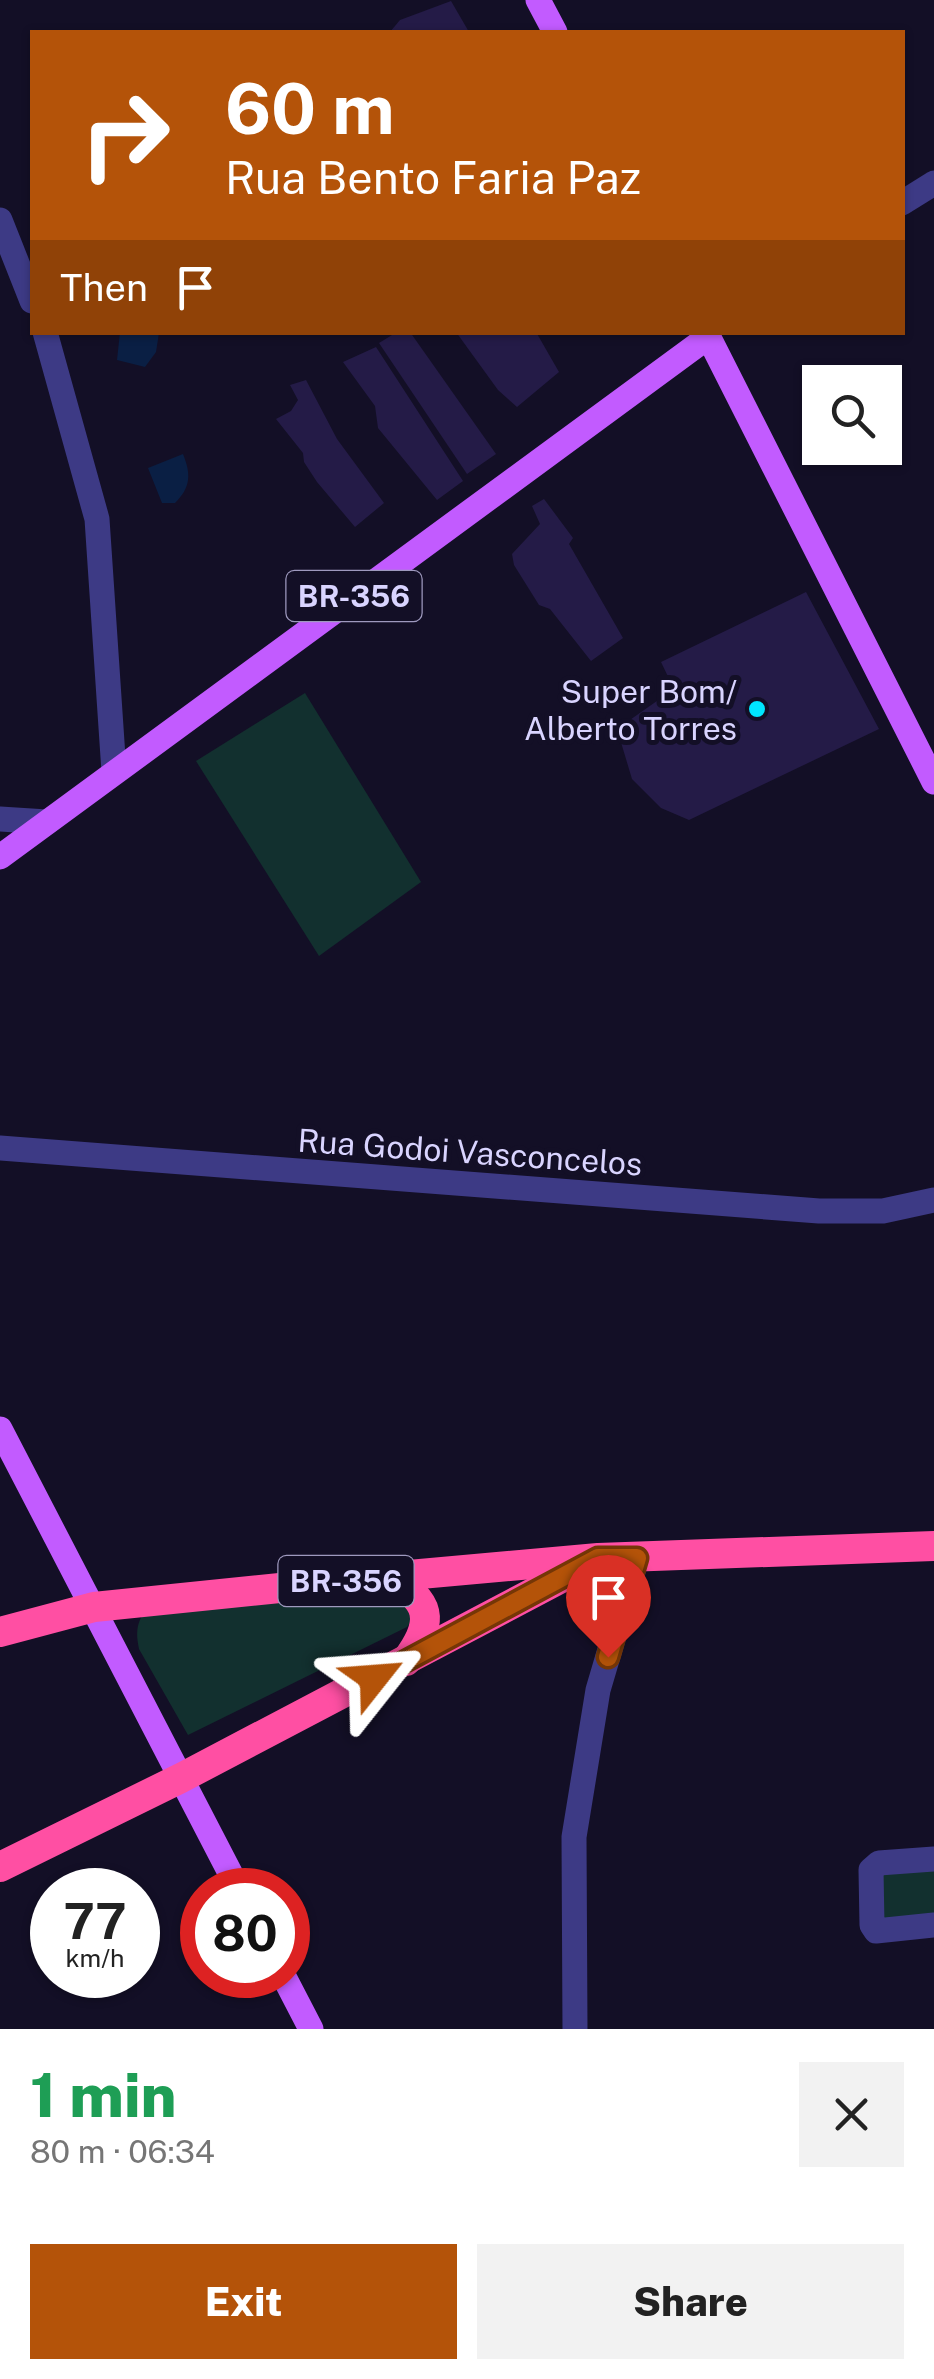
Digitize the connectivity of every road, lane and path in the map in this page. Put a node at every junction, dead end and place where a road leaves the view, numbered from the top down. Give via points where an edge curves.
1 (538, 0) edge
2 (553, 30) edge
3 (934, 183) edge
4 (905, 201) edge
5 (0, 220) edge
6 (30, 296) edge
7 (46, 335) edge
8 (708, 335) edge
9 (710, 335) edge
10 (114, 772) junction
11 (934, 782) edge
12 (0, 820) edge
13 (47, 822) junction
14 (0, 857) edge
15 (0, 1148) edge
16 (934, 1200) edge
17 (0, 1429) edge
18 (934, 1546) edge
19 (598, 1558) junction
20 (637, 1558) junction
21 (387, 1576) junction
22 (94, 1607) junction
23 (0, 1632) edge
24 (406, 1660) junction
25 (181, 1778) junction
26 (934, 1858) edge
27 (0, 1866) edge
28 (228, 1868) edge
29 (934, 1924) edge
30 (295, 1998) edge
31 (311, 2029) edge
32 (574, 2029) edge

1 - 2 main road
3 - 4 street
5 - 6 street
7 - 10 street via 97,519
8 - 10 main road, BR-356
9 - 11 main road
10 - 13 main road, BR-356
12 - 13 street
13 - 14 main road, BR-356
15 - 16 street, Rua Godoi Vasconcelos via 819,1211 884,1211
17 - 22 main road
18 - 20 highway
19 - 20 highway
19 - 21 highway, BR-356
19 - 24 highway
20 - 32 street via 598,1690 574,1837
21 - 22 highway, BR-356
21 - 24 highway via 425,1608 426,1622
22 - 23 highway, BR-356
22 - 25 main road
24 - 25 highway
25 - 27 highway
25 - 28 main road
26 - 29 street via 878,1863 871,1870 876,1932
30 - 31 main road

